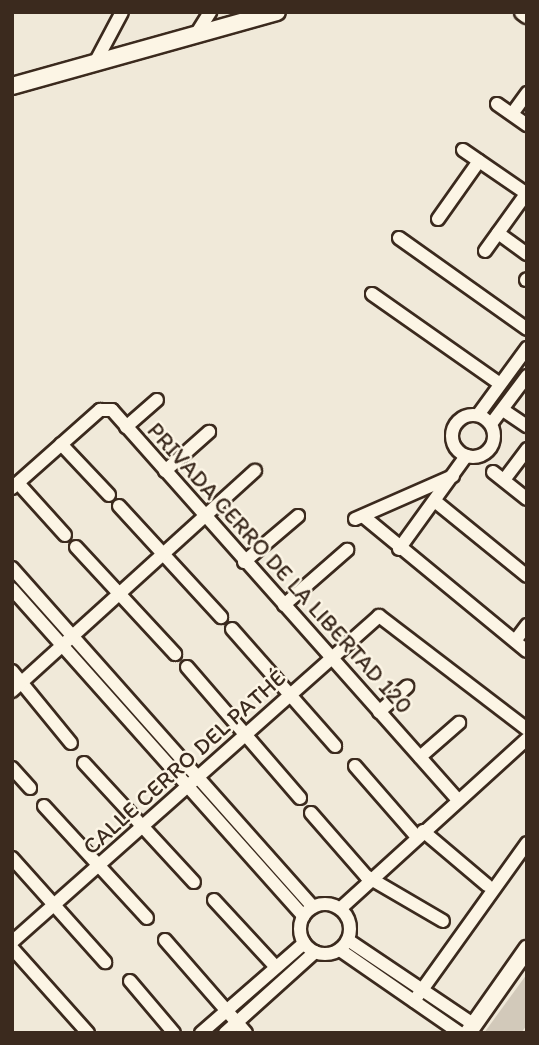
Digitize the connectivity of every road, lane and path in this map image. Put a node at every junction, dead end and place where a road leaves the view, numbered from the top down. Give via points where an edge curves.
1 (122, 12) edge
2 (209, 12) edge
3 (277, 12) edge
4 (197, 33) junction
5 (96, 61) junction
6 (12, 86) edge
7 (527, 93) edge
8 (497, 104) dead end
9 (512, 114) junction
10 (527, 125) edge
11 (464, 150) dead end
12 (479, 161) junction
13 (526, 194) edge
14 (438, 219) dead end
15 (498, 233) junction
16 (399, 238) dead end
17 (485, 251) dead end
18 (527, 254) edge
19 (372, 294) dead end
20 (527, 329) edge
21 (527, 348) edge
22 (527, 376) edge
23 (500, 384) junction
24 (157, 400) dead end
25 (503, 410) junction
26 (478, 415) junction
27 (491, 424) junction
28 (527, 426) edge
29 (126, 427) junction
30 (209, 432) dead end
31 (61, 444) junction
32 (527, 449) edge
33 (466, 456) junction
34 (165, 471) junction
35 (255, 471) dead end
36 (493, 472) dead end
37 (453, 476) junction
38 (504, 480) junction
39 (15, 485) edge
40 (109, 495) dead end
41 (527, 499) edge
42 (436, 502) junction
43 (119, 506) dead end
44 (298, 516) dead end
45 (204, 517) junction
46 (65, 535) dead end
47 (76, 547) dead end
48 (399, 549) junction
49 (347, 550) dead end
50 (164, 553) junction
51 (244, 562) junction
52 (12, 568) edge
53 (527, 576) edge
54 (12, 589) edge
55 (118, 595) junction
56 (284, 605) junction
57 (221, 617) dead end
58 (527, 625) edge
59 (232, 629) dead end
60 (68, 640) junction
61 (514, 640) junction
62 (527, 651) edge
63 (174, 654) dead end
64 (332, 659) junction
65 (187, 667) dead end
66 (12, 671) edge
67 (17, 686) edge
68 (407, 687) dead end
69 (289, 694) junction
70 (379, 712) junction
71 (459, 723) dead end
72 (527, 729) edge
73 (244, 734) junction
74 (527, 739) edge
75 (71, 743) dead end
76 (335, 746) dead end
77 (420, 757) junction
78 (84, 763) dead end
79 (355, 766) dead end
80 (12, 768) edge
81 (193, 781) junction
82 (30, 788) dead end
83 (300, 797) dead end
84 (458, 800) junction
85 (44, 806) dead end
86 (311, 813) dead end
87 (144, 825) junction
88 (420, 834) junction
89 (527, 843) edge
90 (12, 858) edge
91 (99, 866) junction
92 (374, 880) junction
93 (194, 882) dead end
94 (487, 885) dead end
95 (214, 900) dead end
96 (55, 905) junction
97 (341, 908) junction
98 (308, 911) junction
99 (147, 918) dead end
100 (443, 921) dead end
101 (165, 940) dead end
102 (12, 942) edge
103 (304, 943) junction
104 (344, 945) junction
105 (12, 948) edge
106 (527, 949) edge
107 (315, 952) junction
108 (104, 962) dead end
109 (275, 967) junction
110 (130, 981) dead end
111 (423, 990) junction
112 (414, 1001) junction
113 (228, 1009) junction
114 (238, 1021) junction
115 (467, 1030) edge
116 (88, 1033) edge
117 (174, 1033) edge
118 (201, 1033) edge
119 (225, 1033) edge
120 (246, 1033) edge

1 - 5 street
2 - 4 street
3 - 4 main road
4 - 5 main road
5 - 6 main road
7 - 9 street
8 - 9 street
9 - 10 street
11 - 12 street
12 - 13 street
12 - 14 street
13 - 15 street
15 - 17 street
15 - 18 street
16 - 20 street
19 - 23 street
21 - 23 street
22 - 25 street
23 - 26 street
24 - 29 street
25 - 27 street
25 - 28 street
26 - 27 street
26 - 33 street via 463,418 453,430 455,448
27 - 33 street via 491,448 477,458
29 - 31 street, PRIVADA CERRO DE LA LIBERTAD 120 via 108,407
29 - 34 street, PRIVADA CERRO DE LA LIBERTAD 120
30 - 34 street
31 - 39 street
31 - 40 street
32 - 38 street
33 - 37 street
34 - 45 street, PRIVADA CERRO DE LA LIBERTAD 120
35 - 45 street
36 - 38 street
37 - 42 street
37 - 48 street via 359,518
38 - 41 street
39 - 46 street
42 - 48 street
42 - 53 street
43 - 50 street
44 - 51 street
45 - 50 street
45 - 51 street, PRIVADA CERRO DE LA LIBERTAD 120
47 - 55 street
48 - 61 street
49 - 56 street
50 - 55 street
50 - 57 street
51 - 56 street, PRIVADA CERRO DE LA LIBERTAD 120
52 - 60 street
54 - 60 street
55 - 60 street
55 - 63 street
56 - 64 street, PRIVADA CERRO DE LA LIBERTAD 120
58 - 61 street
59 - 69 street
60 - 67 street
60 - 81 street
61 - 62 street
64 - 69 street, CALLE CERRO DEL PATHÉ
64 - 70 street, PRIVADA CERRO DE LA LIBERTAD 120
64 - 72 street, CALLE CERRO DEL PATHÉ via 375,618 384,616
65 - 73 street
66 - 67 street
67 - 75 street
68 - 70 street
69 - 73 street, CALLE CERRO DEL PATHÉ
69 - 76 street
70 - 77 street, PRIVADA CERRO DE LA LIBERTAD 120
71 - 77 street
73 - 81 street, CALLE CERRO DEL PATHÉ
73 - 83 street
74 - 84 street
77 - 84 street, PRIVADA CERRO DE LA LIBERTAD 120
78 - 87 street
79 - 88 street
80 - 82 street
81 - 87 street, CALLE CERRO DEL PATHÉ
81 - 98 street
84 - 88 street
85 - 91 street
86 - 92 street
87 - 91 street, CALLE CERRO DEL PATHÉ
87 - 93 street
88 - 92 street
88 - 94 street
89 - 111 street
90 - 96 street
91 - 96 street, CALLE CERRO DEL PATHÉ
91 - 99 street
92 - 97 street
92 - 100 street
95 - 109 street
96 - 102 street, CALLE CERRO DEL PATHÉ
96 - 108 street
97 - 98 street
97 - 104 street via 351,928
98 - 103 street
101 - 113 street
103 - 107 street
103 - 109 street
104 - 107 street
104 - 111 street
104 - 112 street
105 - 116 street
106 - 115 main road
107 - 114 street
109 - 113 street
110 - 117 street
111 - 112 street
111 - 115 street
112 - 115 street
113 - 114 street
113 - 118 street
114 - 119 street
114 - 120 street

